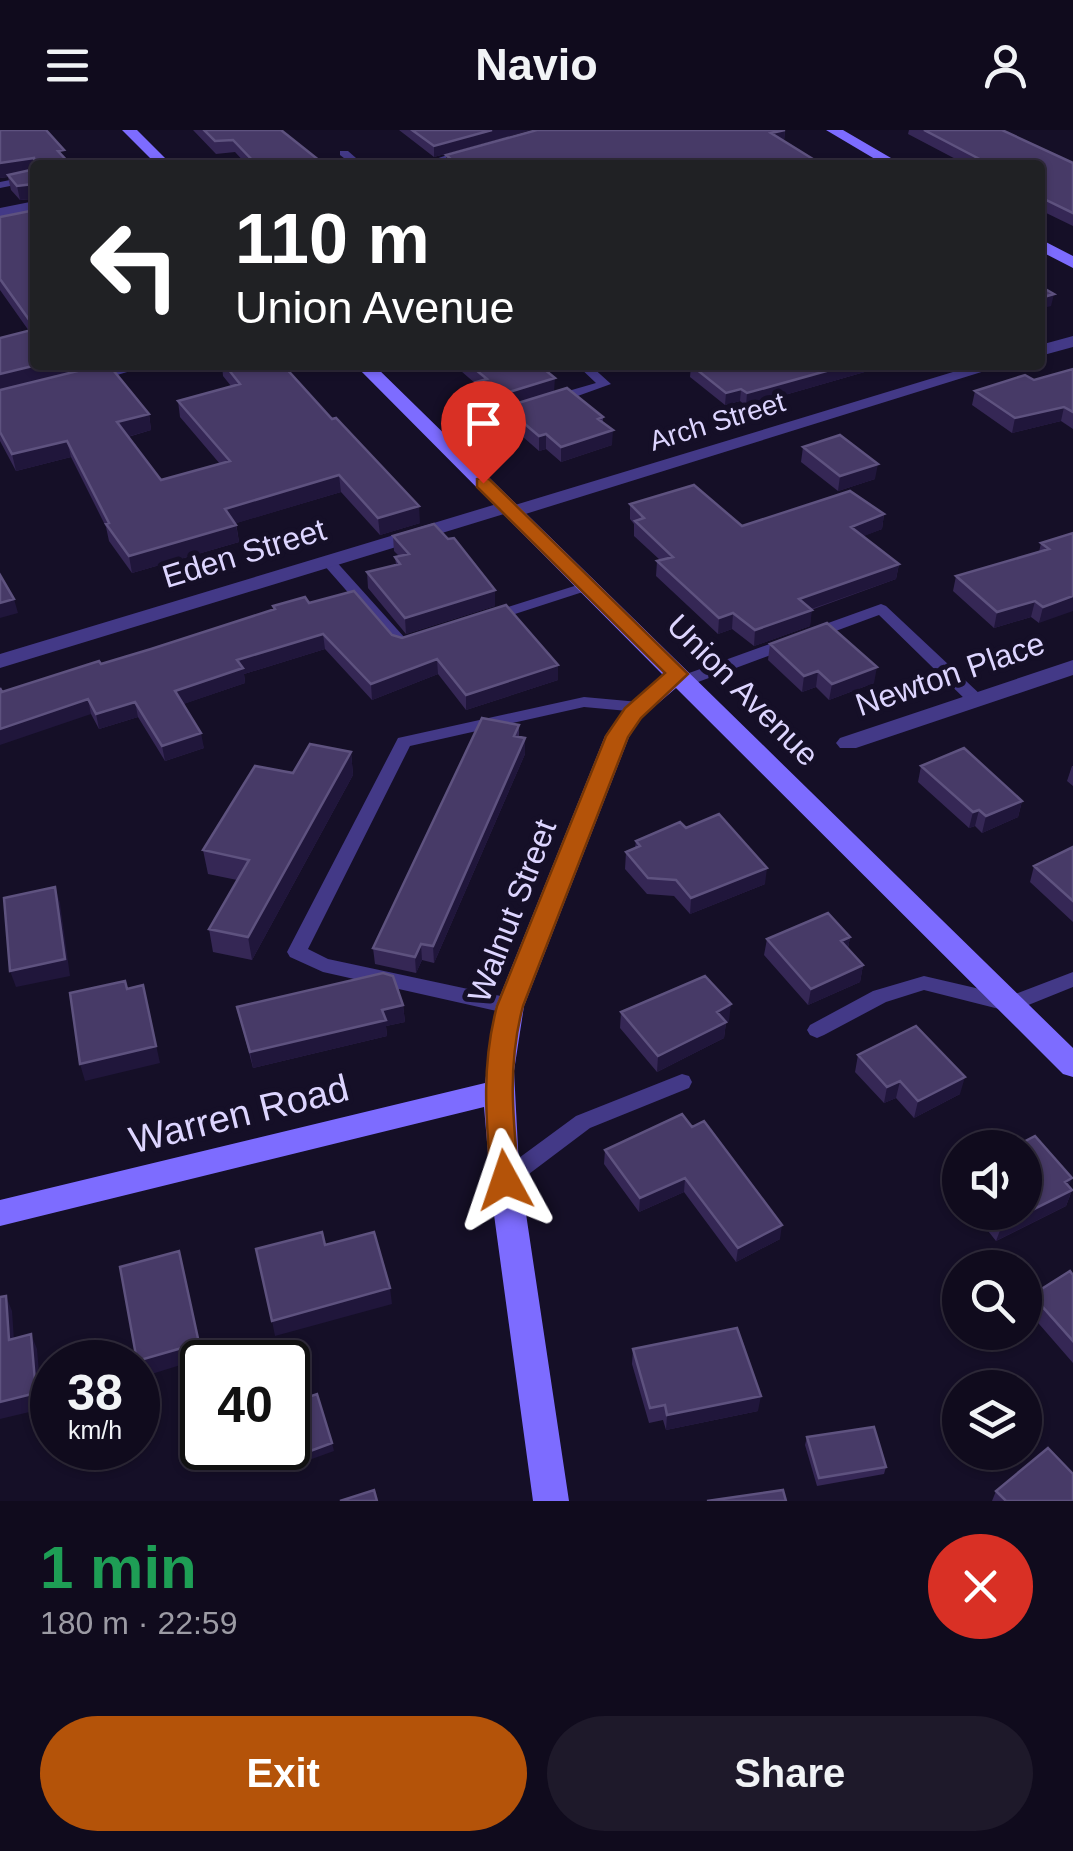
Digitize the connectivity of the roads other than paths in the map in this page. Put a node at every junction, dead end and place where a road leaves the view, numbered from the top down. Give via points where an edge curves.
1 (834, 130) edge
2 (135, 131) edge
3 (478, 149) edge
4 (344, 153) dead end
5 (160, 160) edge
6 (353, 160) edge
7 (440, 160) edge
8 (887, 160) edge
9 (30, 179) edge
10 (0, 185) edge
11 (30, 207) edge
12 (1, 211) edge
13 (1045, 247) edge
14 (1073, 262) edge
15 (1073, 342) edge
16 (1045, 350) edge
17 (122, 370) edge
18 (369, 370) edge
19 (589, 370) edge
20 (979, 370) edge
21 (71, 383) edge
22 (436, 436) junction
23 (509, 510) junction
24 (328, 561) junction
25 (587, 586) junction
26 (464, 626) edge
27 (433, 635) edge
28 (0, 660) edge
29 (1073, 667) edge
30 (681, 677) junction
31 (976, 700) junction
32 (639, 707) junction
33 (848, 743) dead end
34 (1073, 978) edge
35 (1011, 1004) junction
36 (510, 1006) junction
37 (816, 1030) dead end
38 (1073, 1066) edge
39 (682, 1082) dead end
40 (497, 1092) junction
41 (505, 1180) junction
42 (0, 1214) edge
43 (550, 1501) edge

1 - 8 street
2 - 5 street
3 - 7 lane
4 - 6 lane
9 - 10 lane
11 - 12 street
13 - 14 street
15 - 16 street
17 - 21 street
18 - 22 street, Union Avenue
19 - 22 lane via 605,384
20 - 23 street, Arch Street
22 - 23 street, Union Avenue
23 - 24 street, Eden Street
23 - 25 street, Union Avenue
24 - 27 lane via 402,644
24 - 28 street, Eden Street
25 - 26 lane
25 - 30 street, Union Avenue
29 - 31 street, Newton Place
30 - 31 lane via 881,609
30 - 32 street, Walnut Street
30 - 35 street, Union Avenue
31 - 33 street, Newton Place
32 - 36 street, Walnut Street via 617,736
32 - 36 lane via 584,702 404,742 297,952 324,965
34 - 35 lane
35 - 37 lane via 924,983 880,996
35 - 38 street, Union Avenue
36 - 40 street, Walnut Street
39 - 41 lane via 583,1122
40 - 41 street, Walnut Street
40 - 42 street, Warren Road
41 - 43 street, Walnut Street

